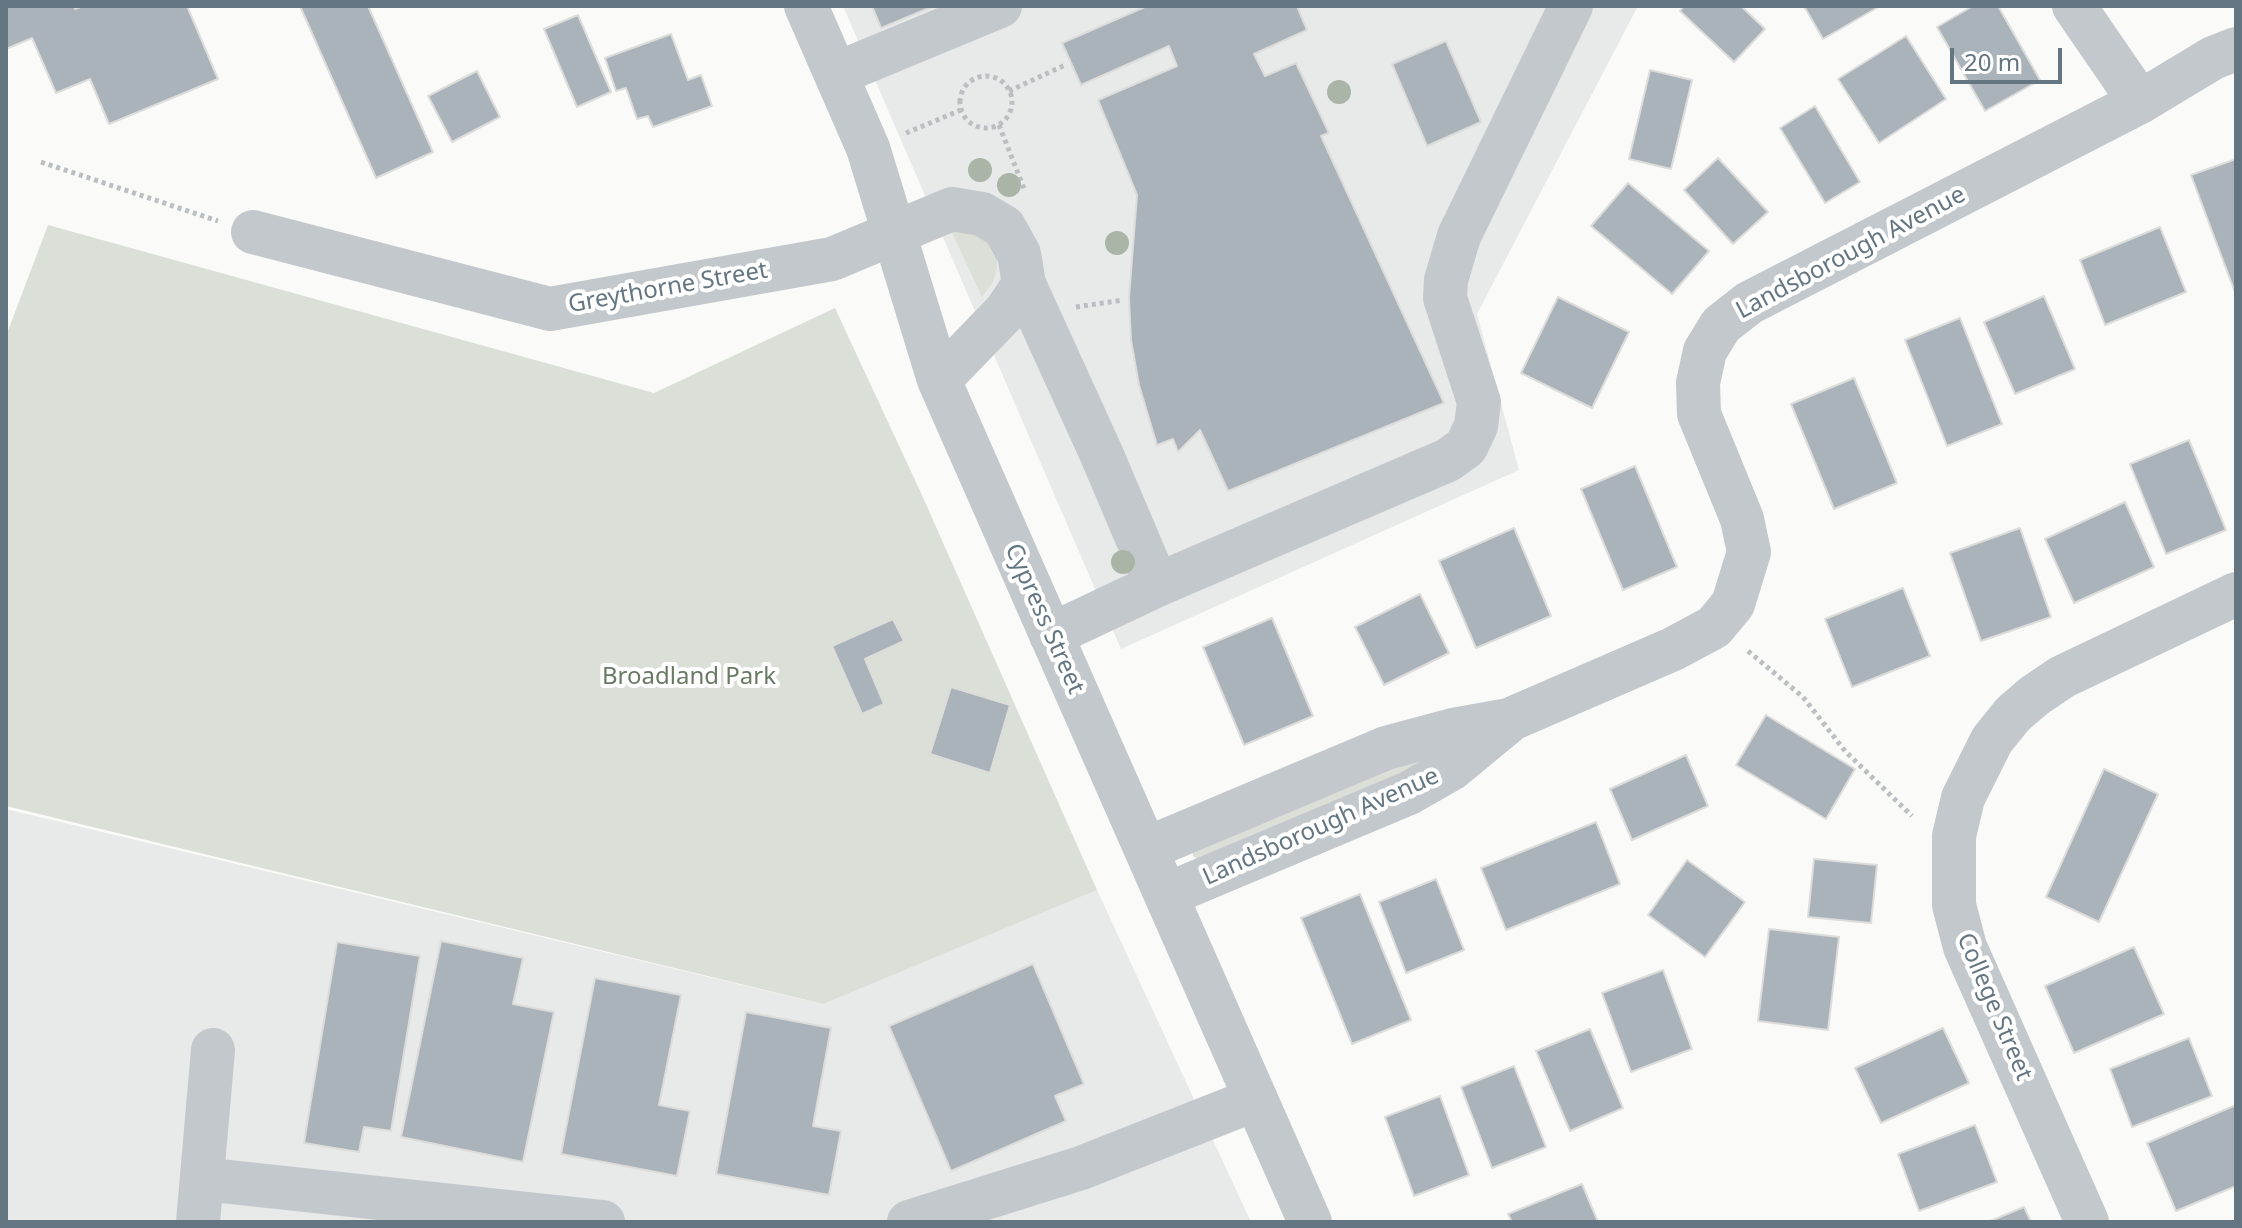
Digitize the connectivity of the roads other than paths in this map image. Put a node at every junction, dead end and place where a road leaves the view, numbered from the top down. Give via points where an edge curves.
1 (806, 6) edge
2 (1000, 6) edge
3 (1571, 6) edge
4 (2074, 6) edge
5 (2236, 16) edge
6 (2225, 54) edge
7 (836, 74) junction
8 (2140, 102) junction
9 (253, 232) road end
10 (895, 234) junction
11 (1024, 284) junction
12 (939, 380) junction
13 (1157, 585) junction
14 (2236, 594) edge
15 (1051, 635) junction
16 (1509, 720) junction
17 (1146, 849) junction
18 (1166, 895) junction
19 (213, 1050) dead end
20 (1256, 1099) junction
21 (202, 1179) junction
22 (198, 1222) edge
23 (603, 1222) edge
24 (909, 1222) edge
25 (1310, 1222) edge
26 (2087, 1222) edge

1 - 7 street, Cypress Street
2 - 7 street
3 - 13 street via 1459,236 1446,280 1445,298 1479,402 1466,447 1448,460
4 - 8 street
5 - 6 street, Landsborough Avenue
6 - 8 street, Landsborough Avenue
7 - 10 street, Cypress Street via 868,148
8 - 16 street, Landsborough Avenue via 1749,303 1721,325 1705,351 1699,414 1742,519 1749,552 1733,604 1714,627 1673,649
9 - 10 street, Greythorne Street via 550,309 832,259
10 - 11 street, Greythorne Street via 952,209 982,214 1004,227 1019,254
10 - 12 street, Cypress Street
11 - 12 street via 1006,311
11 - 13 street, Greythorne Street
12 - 15 street, Cypress Street
13 - 15 street
14 - 26 street, College Street via 2062,677 2034,696 1992,740 1963,798 1954,836 1954,905 1965,947
15 - 17 street, Cypress Street
16 - 17 street, Landsborough Avenue via 1386,748
16 - 18 street, Landsborough Avenue via 1451,769 1409,793
17 - 18 street, Cypress Street
18 - 20 street, Cypress Street
19 - 21 street
20 - 24 street via 1081,1168
20 - 25 street, Cypress Street
21 - 22 street
21 - 23 street

